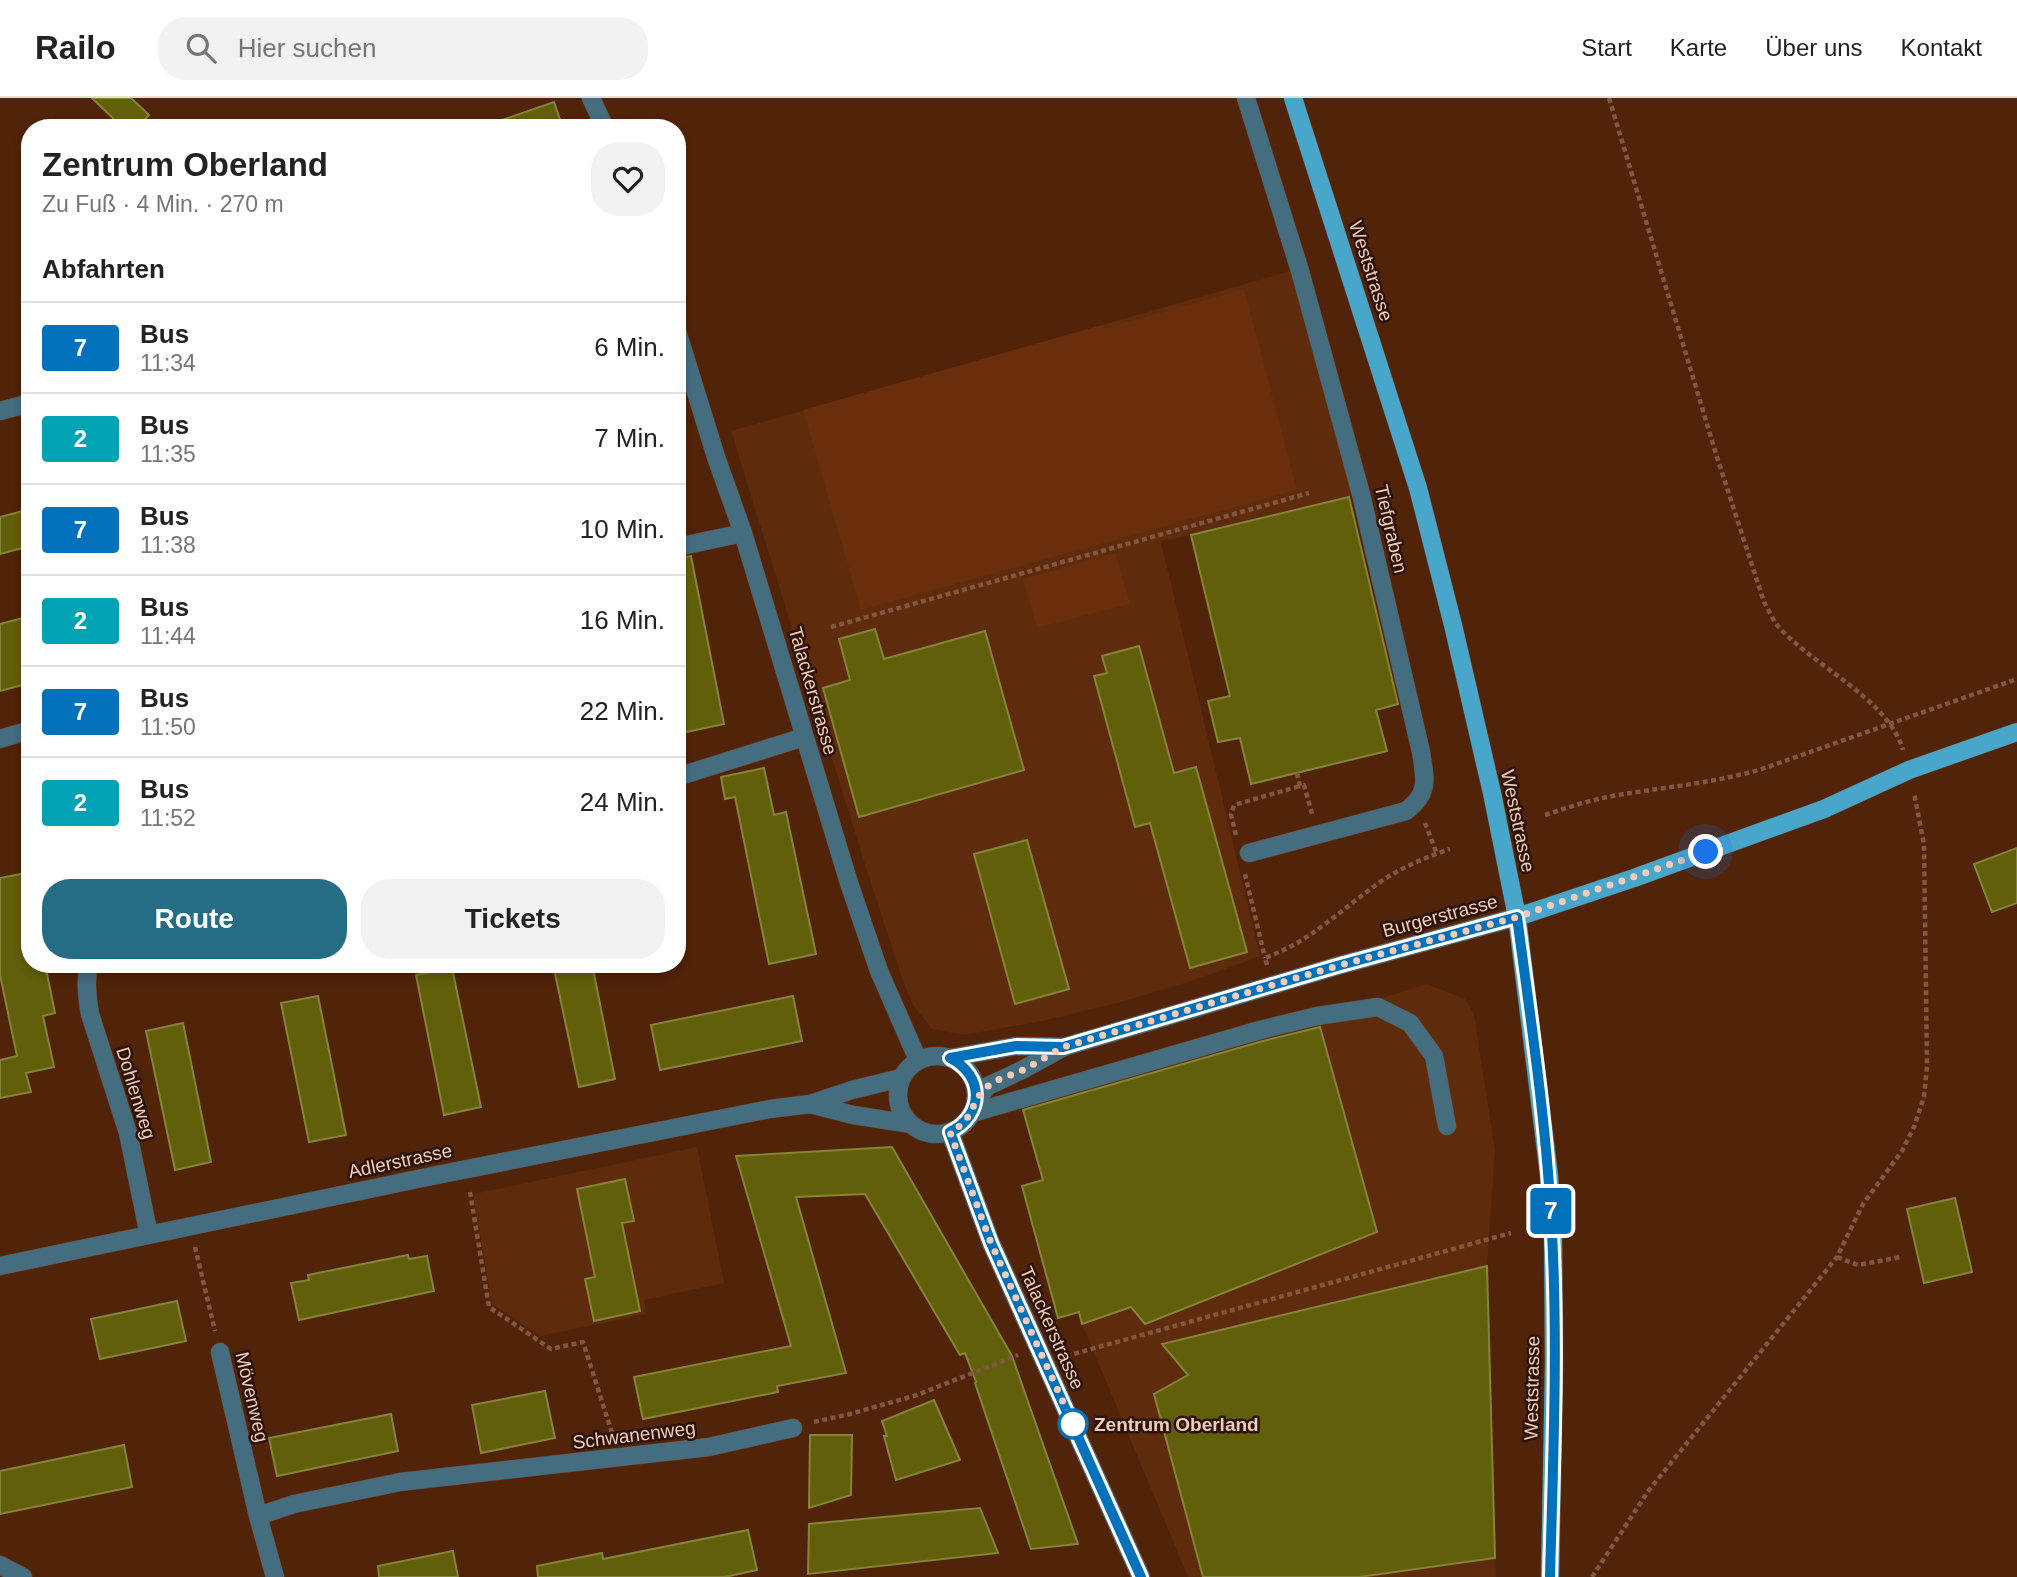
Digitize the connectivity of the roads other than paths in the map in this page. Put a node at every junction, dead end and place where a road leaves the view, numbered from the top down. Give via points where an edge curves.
1 (591, 98) edge
2 (1246, 98) edge
3 (1293, 98) edge
4 (601, 119) edge
5 (686, 360) edge
6 (21, 405) edge
7 (0, 411) edge
8 (743, 533) junction
9 (686, 545) edge
10 (2017, 732) edge
11 (21, 733) edge
12 (804, 737) junction
13 (0, 739) edge
14 (686, 774) edge
15 (1249, 853) dead end
16 (1517, 917) junction
17 (87, 973) edge
18 (1063, 1047) junction
19 (950, 1058) junction
20 (918, 1060) junction
21 (901, 1078) junction
22 (810, 1104) junction
23 (974, 1106) junction
24 (911, 1124) junction
25 (1447, 1126) dead end
26 (950, 1132) junction
27 (149, 1235) junction
28 (0, 1266) edge
29 (220, 1352) road end
30 (793, 1428) road end
31 (258, 1516) junction
32 (0, 1565) edge
33 (23, 1577) edge
34 (275, 1577) edge
35 (1141, 1577) edge
36 (1550, 1577) edge

1 - 4 street
2 - 15 street, Tiefgraben via 1300,271 1361,494 1425,779 1418,802 1406,811
3 - 16 main road, Weststrasse via 1418,488 1492,793
5 - 8 street, Talackerstrasse
6 - 7 street
8 - 9 street
8 - 12 street, Talackerstrasse
10 - 16 main road, Burgerstrasse via 1909,770 1812,813
11 - 13 street
12 - 14 street
12 - 20 street, Talackerstrasse via 879,971
16 - 18 street, Burgerstrasse
16 - 36 main road, Weststrasse via 1553,1235
17 - 27 street, Dohlenweg via 89,1014 128,1133
18 - 19 street, Burgerstrasse via 1016,1046
18 - 23 street, Burgerstrasse via 988,1086
19 - 20 street
19 - 23 street via 968,1070 976,1089
20 - 21 street
21 - 22 street, Adlerstrasse
21 - 24 street via 899,1103
22 - 24 street, Adlerstrasse
22 - 27 street, Adlerstrasse via 443,1173
23 - 25 street via 1317,1016 1378,1007 1410,1023 1434,1056
23 - 26 street via 959,1128
24 - 26 street via 929,1133
26 - 35 street, Talackerstrasse via 991,1243
27 - 28 street, Adlerstrasse
29 - 31 street, Mövenweg
30 - 31 street, Schwanenweg via 709,1447 400,1482
31 - 34 street, Mövenweg
32 - 33 street

